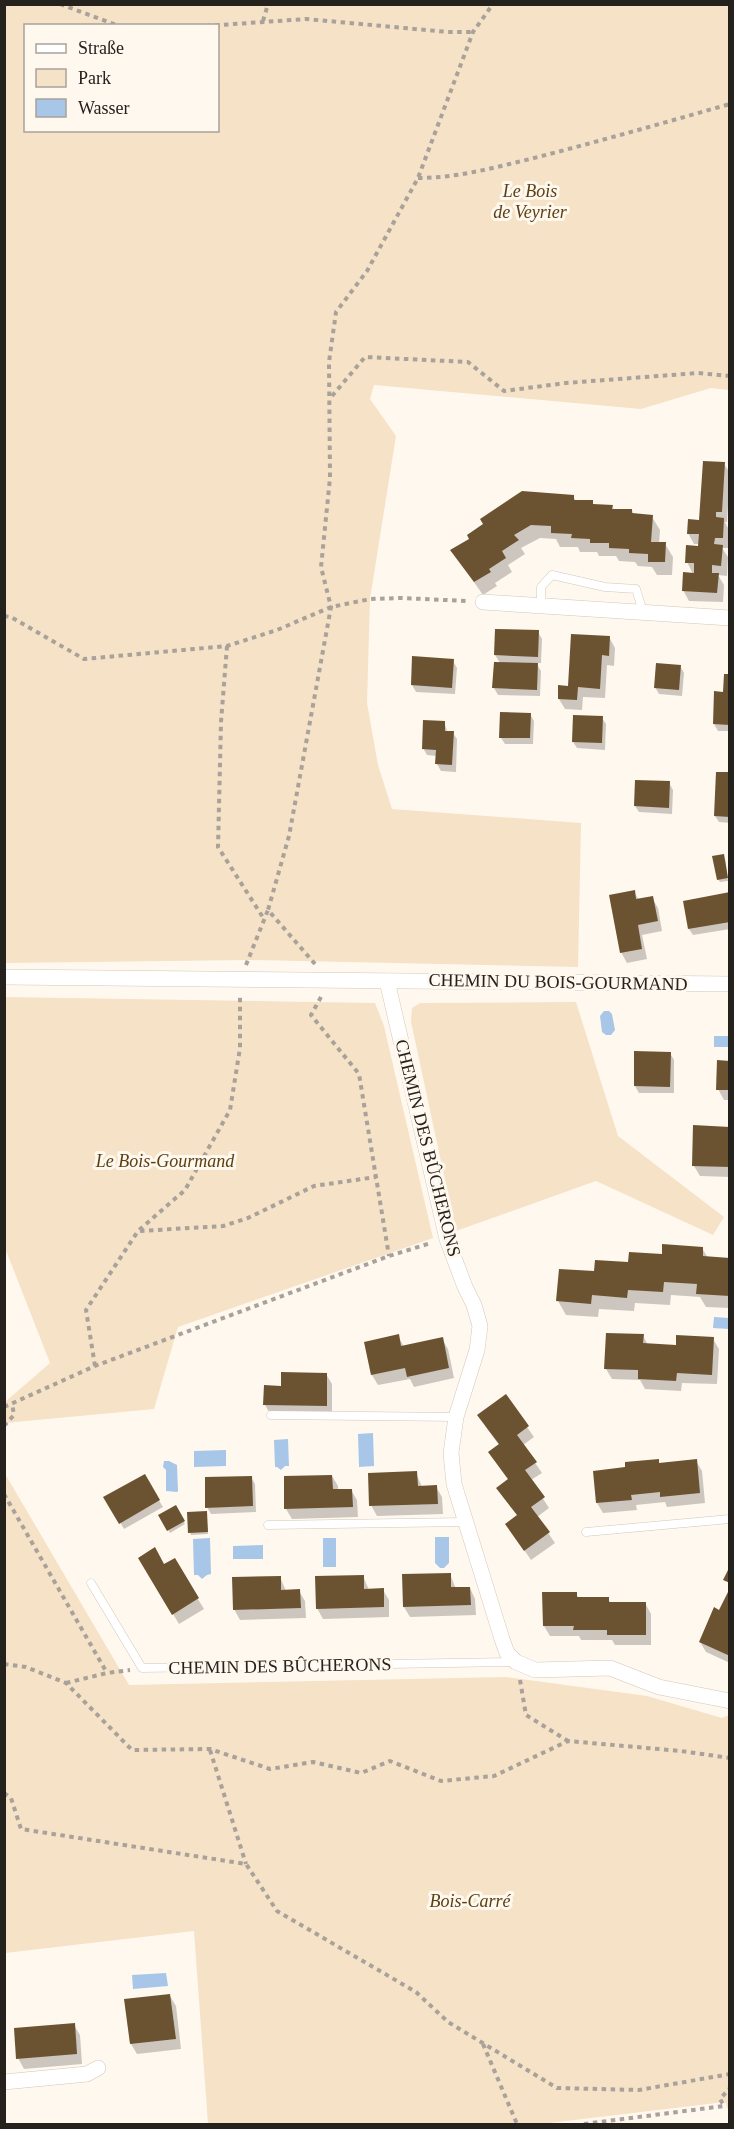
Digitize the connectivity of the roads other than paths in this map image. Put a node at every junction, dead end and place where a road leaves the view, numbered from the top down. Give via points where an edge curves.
1 (483, 602) road end
2 (542, 606) junction
3 (643, 612) junction
4 (729, 618) edge
5 (4, 977) edge
6 (387, 981) junction
7 (729, 984) edge
8 (271, 1415) dead end
9 (456, 1417) junction
10 (729, 1519) edge
11 (465, 1521) junction
12 (268, 1525) dead end
13 (586, 1532) dead end
14 (91, 1583) dead end
15 (516, 1662) junction
16 (729, 1701) edge
17 (98, 2068) dead end
18 (4, 2082) edge

1 - 2 street
2 - 3 street
2 - 3 lane via 542,587 552,575 605,587 636,589
3 - 4 street
5 - 6 street, CHEMIN DU BOIS-GOURMAND
6 - 7 street, CHEMIN DU BOIS-GOURMAND
6 - 9 street, CHEMIN DES BÛCHERONS via 447,1239 480,1326 477,1350
8 - 9 lane
9 - 11 street, CHEMIN DES BÛCHERONS via 451,1453 454,1484
10 - 13 lane
11 - 12 lane
11 - 15 street, CHEMIN DES BÛCHERONS via 507,1653
14 - 15 lane, CHEMIN DES BÛCHERONS via 142,1668
15 - 16 street, CHEMIN DES BÛCHERONS via 536,1670 610,1668 659,1687
17 - 18 street via 87,2074

